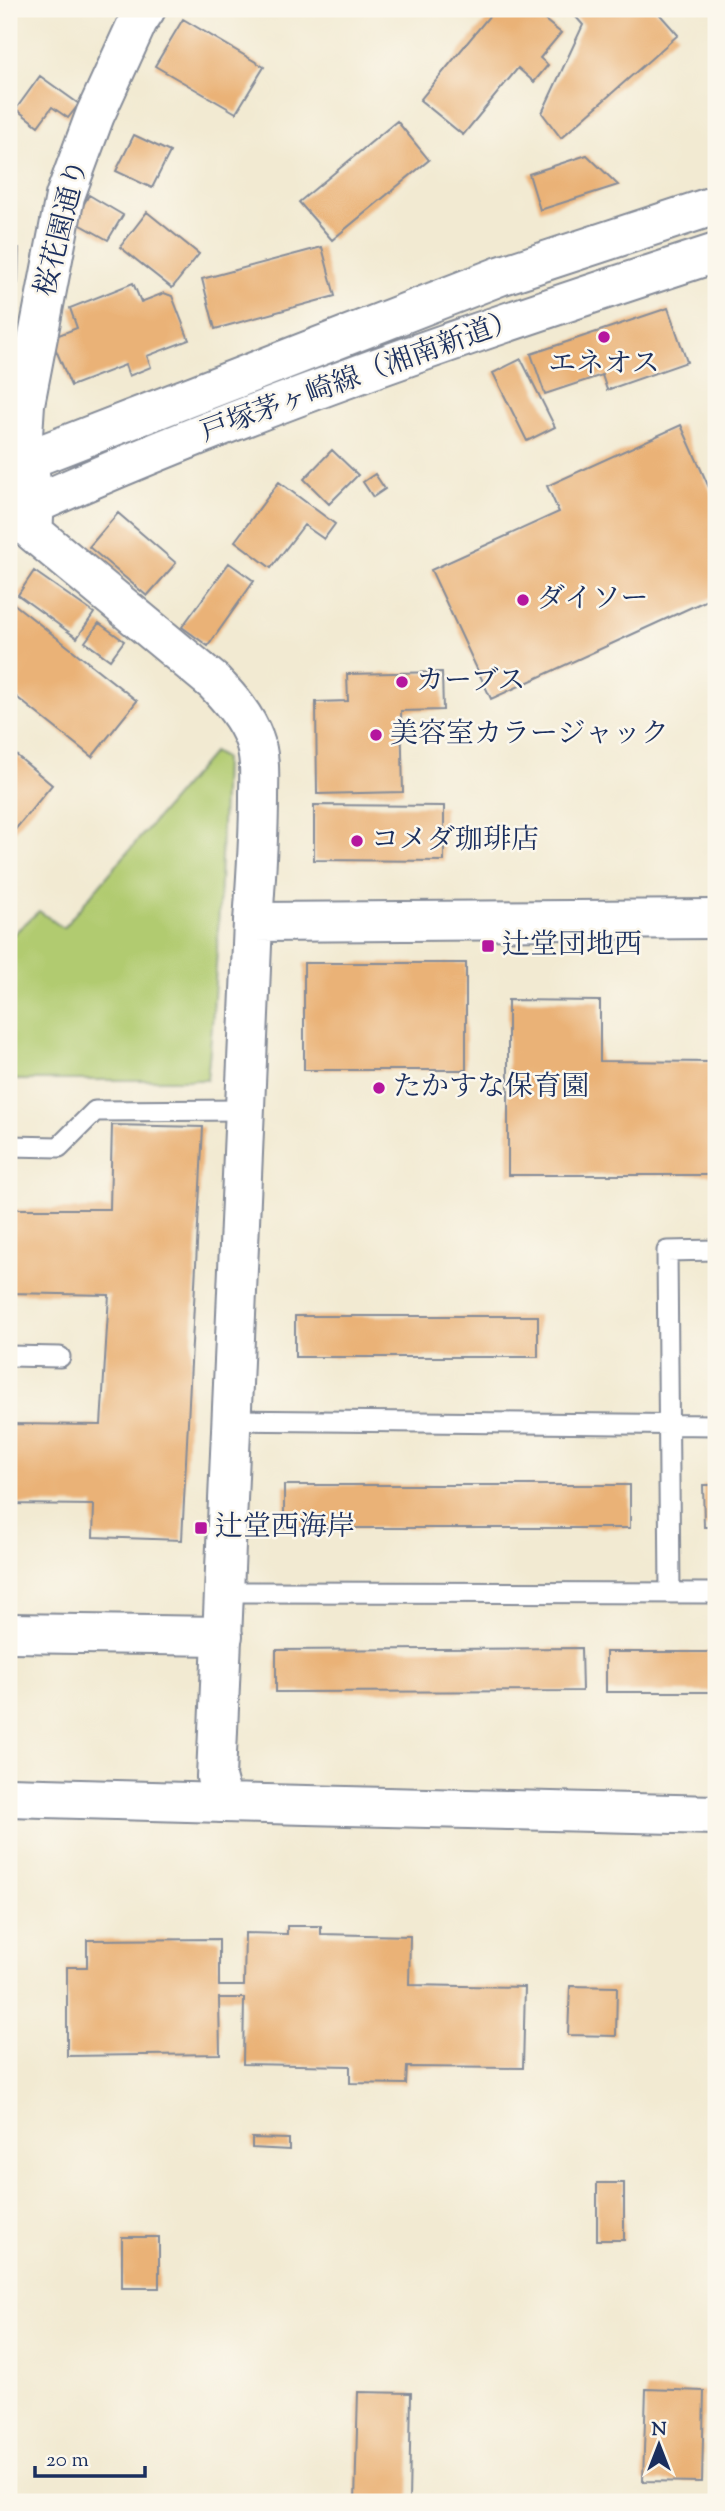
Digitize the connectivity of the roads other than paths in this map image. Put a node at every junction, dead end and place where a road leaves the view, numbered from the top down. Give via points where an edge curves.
1 (146, 9) edge
2 (716, 205) edge
3 (716, 253) edge
4 (18, 463) edge
5 (22, 510) edge
6 (716, 919) edge
7 (253, 922) junction
8 (245, 1110) junction
9 (9, 1146) edge
10 (716, 1250) edge
11 (9, 1356) edge
12 (61, 1357) dead end
13 (232, 1420) junction
14 (668, 1425) junction
15 (716, 1425) edge
16 (225, 1592) junction
17 (670, 1592) junction
18 (716, 1593) edge
19 (9, 1633) edge
20 (223, 1636) junction
21 (9, 1797) edge
22 (223, 1803) junction
23 (716, 1815) edge

1 - 4 street, 桜花園通り via 95,115 65,196 24,404
2 - 4 street, 戸塚茅ヶ崎線（湘南新道） via 500,275
3 - 5 street, 戸塚茅ヶ崎線（湘南新道） via 522,316 231,423
4 - 5 street, 桜花園通り
5 - 7 street, 桜花園通り via 33,532 214,682 247,725 259,763
6 - 7 street
7 - 8 street
8 - 9 lane via 95,1111 59,1147
8 - 13 street
10 - 14 lane via 667,1251
11 - 12 lane
13 - 14 lane
13 - 16 street
14 - 15 lane
14 - 17 lane
16 - 17 lane
16 - 20 street
17 - 18 lane
19 - 20 street
20 - 22 street via 216,1777
21 - 22 street
22 - 23 street

